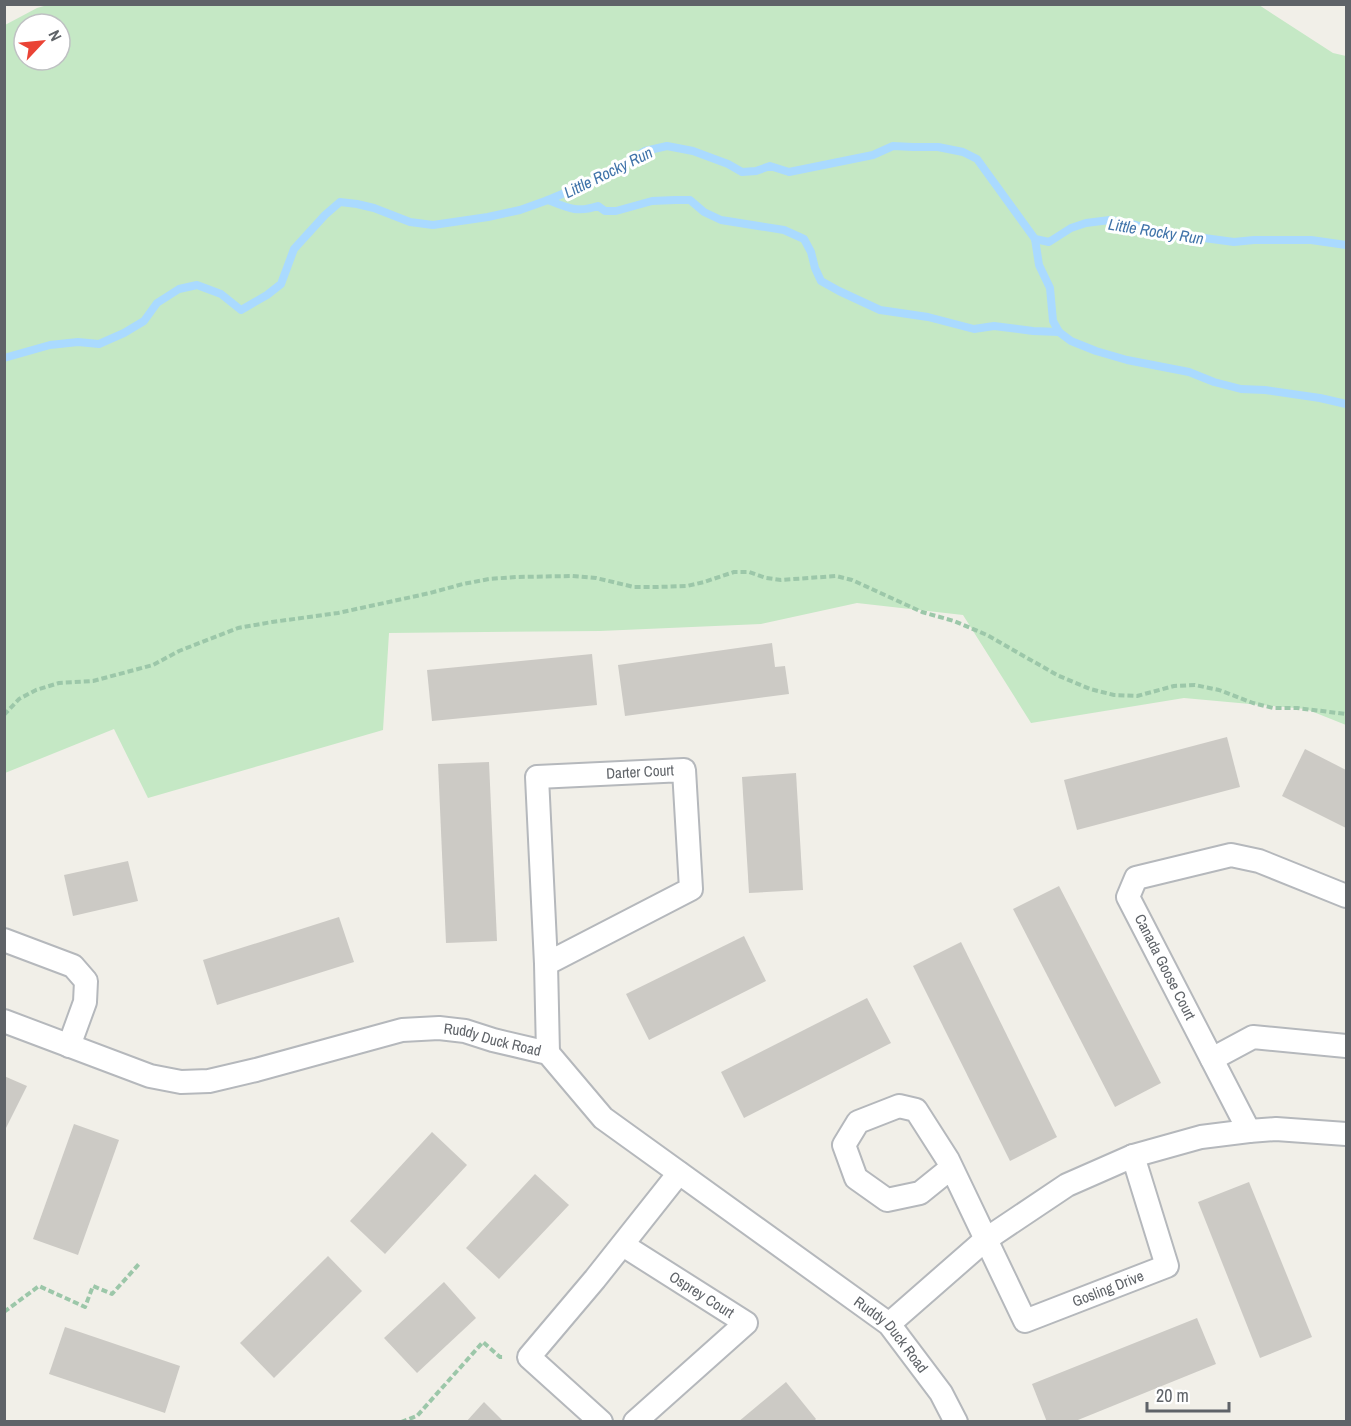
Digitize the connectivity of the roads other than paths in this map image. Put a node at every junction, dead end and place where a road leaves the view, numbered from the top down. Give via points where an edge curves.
1 (1347, 896) edge
2 (4, 940) edge
3 (546, 964) junction
4 (4, 1022) edge
5 (69, 1046) junction
6 (1347, 1046) edge
7 (548, 1053) junction
8 (1212, 1059) junction
9 (1249, 1131) junction
10 (1347, 1134) edge
11 (1133, 1156) junction
12 (951, 1168) junction
13 (679, 1173) junction
14 (985, 1240) junction
15 (623, 1245) junction
16 (889, 1324) junction
17 (601, 1422) edge
18 (635, 1422) edge
19 (956, 1422) edge

1 - 8 street, Canada Goose Court via 1259,861 1231,855 1136,878 1128,897
2 - 5 street via 73,966 86,981 85,1002
3 - 3 street, Darter Court via 537,777 684,770 691,889
3 - 7 street, Darter Court
4 - 5 street, Ruddy Duck Road
5 - 7 street, Ruddy Duck Road via 150,1077 181,1082 209,1081 256,1070 402,1030 465,1031
6 - 8 street via 1253,1037
7 - 13 street, Ruddy Duck Road via 603,1118
8 - 9 street, Canada Goose Court
9 - 10 street
9 - 11 street via 1201,1137
11 - 14 street via 1067,1185
11 - 14 street, Gosling Drive via 1167,1266 1025,1321
12 - 12 street, Gosling Drive via 916,1110 899,1106 858,1122 844,1145 856,1178 887,1200 920,1193
12 - 14 street, Gosling Drive
13 - 15 street
13 - 16 street, Ruddy Duck Road
14 - 16 street
15 - 17 street via 529,1357
15 - 18 street, Osprey Court via 746,1323
16 - 19 street, Ruddy Duck Road via 941,1394

